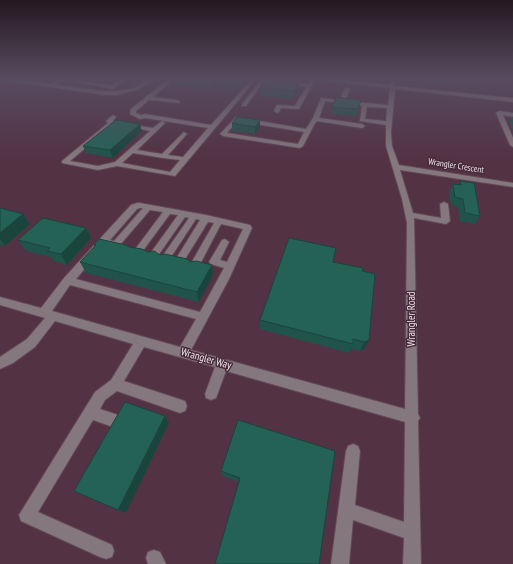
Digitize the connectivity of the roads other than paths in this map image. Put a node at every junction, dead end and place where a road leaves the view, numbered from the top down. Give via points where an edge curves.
1 (140, 104) edge
2 (231, 104) edge
3 (299, 104) edge
4 (321, 104) edge
5 (360, 104) edge
6 (365, 105) junction
7 (390, 107) joint
8 (277, 111) dead end
9 (513, 115) edge
10 (140, 117) junction
11 (316, 118) junction
12 (162, 123) junction
13 (388, 123) junction
14 (196, 124) junction
15 (362, 126) dead end
16 (212, 127) junction
17 (155, 130) junction
18 (308, 131) junction
19 (184, 134) dead end
20 (513, 145) edge
21 (132, 151) junction
22 (163, 156) junction
23 (184, 159) junction
24 (117, 164) junction
25 (395, 167) junction
26 (513, 185) edge
27 (444, 204) dead end
28 (168, 211) junction
29 (183, 214) junction
30 (410, 215) junction
31 (194, 216) junction
32 (206, 218) junction
33 (219, 221) junction
34 (225, 242) dead end
35 (136, 254) edge
36 (152, 258) edge
37 (164, 262) edge
38 (179, 262) edge
39 (230, 266) junction
40 (194, 268) edge
41 (68, 281) junction
42 (0, 301) edge
43 (48, 315) junction
44 (204, 317) junction
45 (141, 341) junction
46 (183, 353) junction
47 (0, 363) edge
48 (222, 364) junction
49 (115, 384) junction
50 (211, 394) dead end
51 (180, 406) dead end
52 (90, 412) junction
53 (412, 418) junction
54 (116, 421) edge
55 (353, 451) dead end
56 (346, 510) junction
57 (412, 534) junction
58 (106, 550) dead end
59 (340, 564) edge
60 (412, 564) edge

1 - 10 street via 133,111 134,115
2 - 16 street
3 - 8 street via 297,108 280,106
4 - 11 street
5 - 6 street
6 - 7 street
6 - 13 street via 362,120
7 - 13 street, Wrangler Road
9 - 20 street via 499,114
10 - 12 street via 141,120
10 - 14 street
11 - 15 street
11 - 18 street
12 - 14 street via 185,126
12 - 17 street
13 - 25 street, Wrangler Road via 389,146
14 - 16 street
16 - 23 street
17 - 21 street
17 - 24 street via 113,120 64,162 98,168
18 - 18 street via 236,119 223,134 300,146
19 - 22 street
21 - 22 street
21 - 24 street
22 - 23 street
23 - 24 street via 172,174
25 - 26 street, Wrangler Crescent
25 - 30 street, Wrangler Road
27 - 30 street via 446,221
28 - 29 street
28 - 35 street
28 - 41 street via 140,205 134,207
29 - 31 street
29 - 36 street
30 - 53 street, Wrangler Road
31 - 32 street
31 - 37 street
32 - 33 street
32 - 38 street
33 - 39 street via 248,228
33 - 40 street
34 - 39 street via 214,262
39 - 44 street
41 - 43 street
41 - 44 street
42 - 43 street, Wrangler Way
43 - 45 street, Wrangler Way
43 - 47 street via 31,343
44 - 46 street
45 - 46 street, Wrangler Way
45 - 49 street
46 - 48 street, Wrangler Way
48 - 50 street
48 - 53 street, Wrangler Way
49 - 51 street
49 - 52 street via 100,396
52 - 54 street
52 - 58 street via 27,515
53 - 57 street, Wrangler Road
55 - 56 street
56 - 57 street
56 - 59 street
57 - 60 street, Wrangler Road

